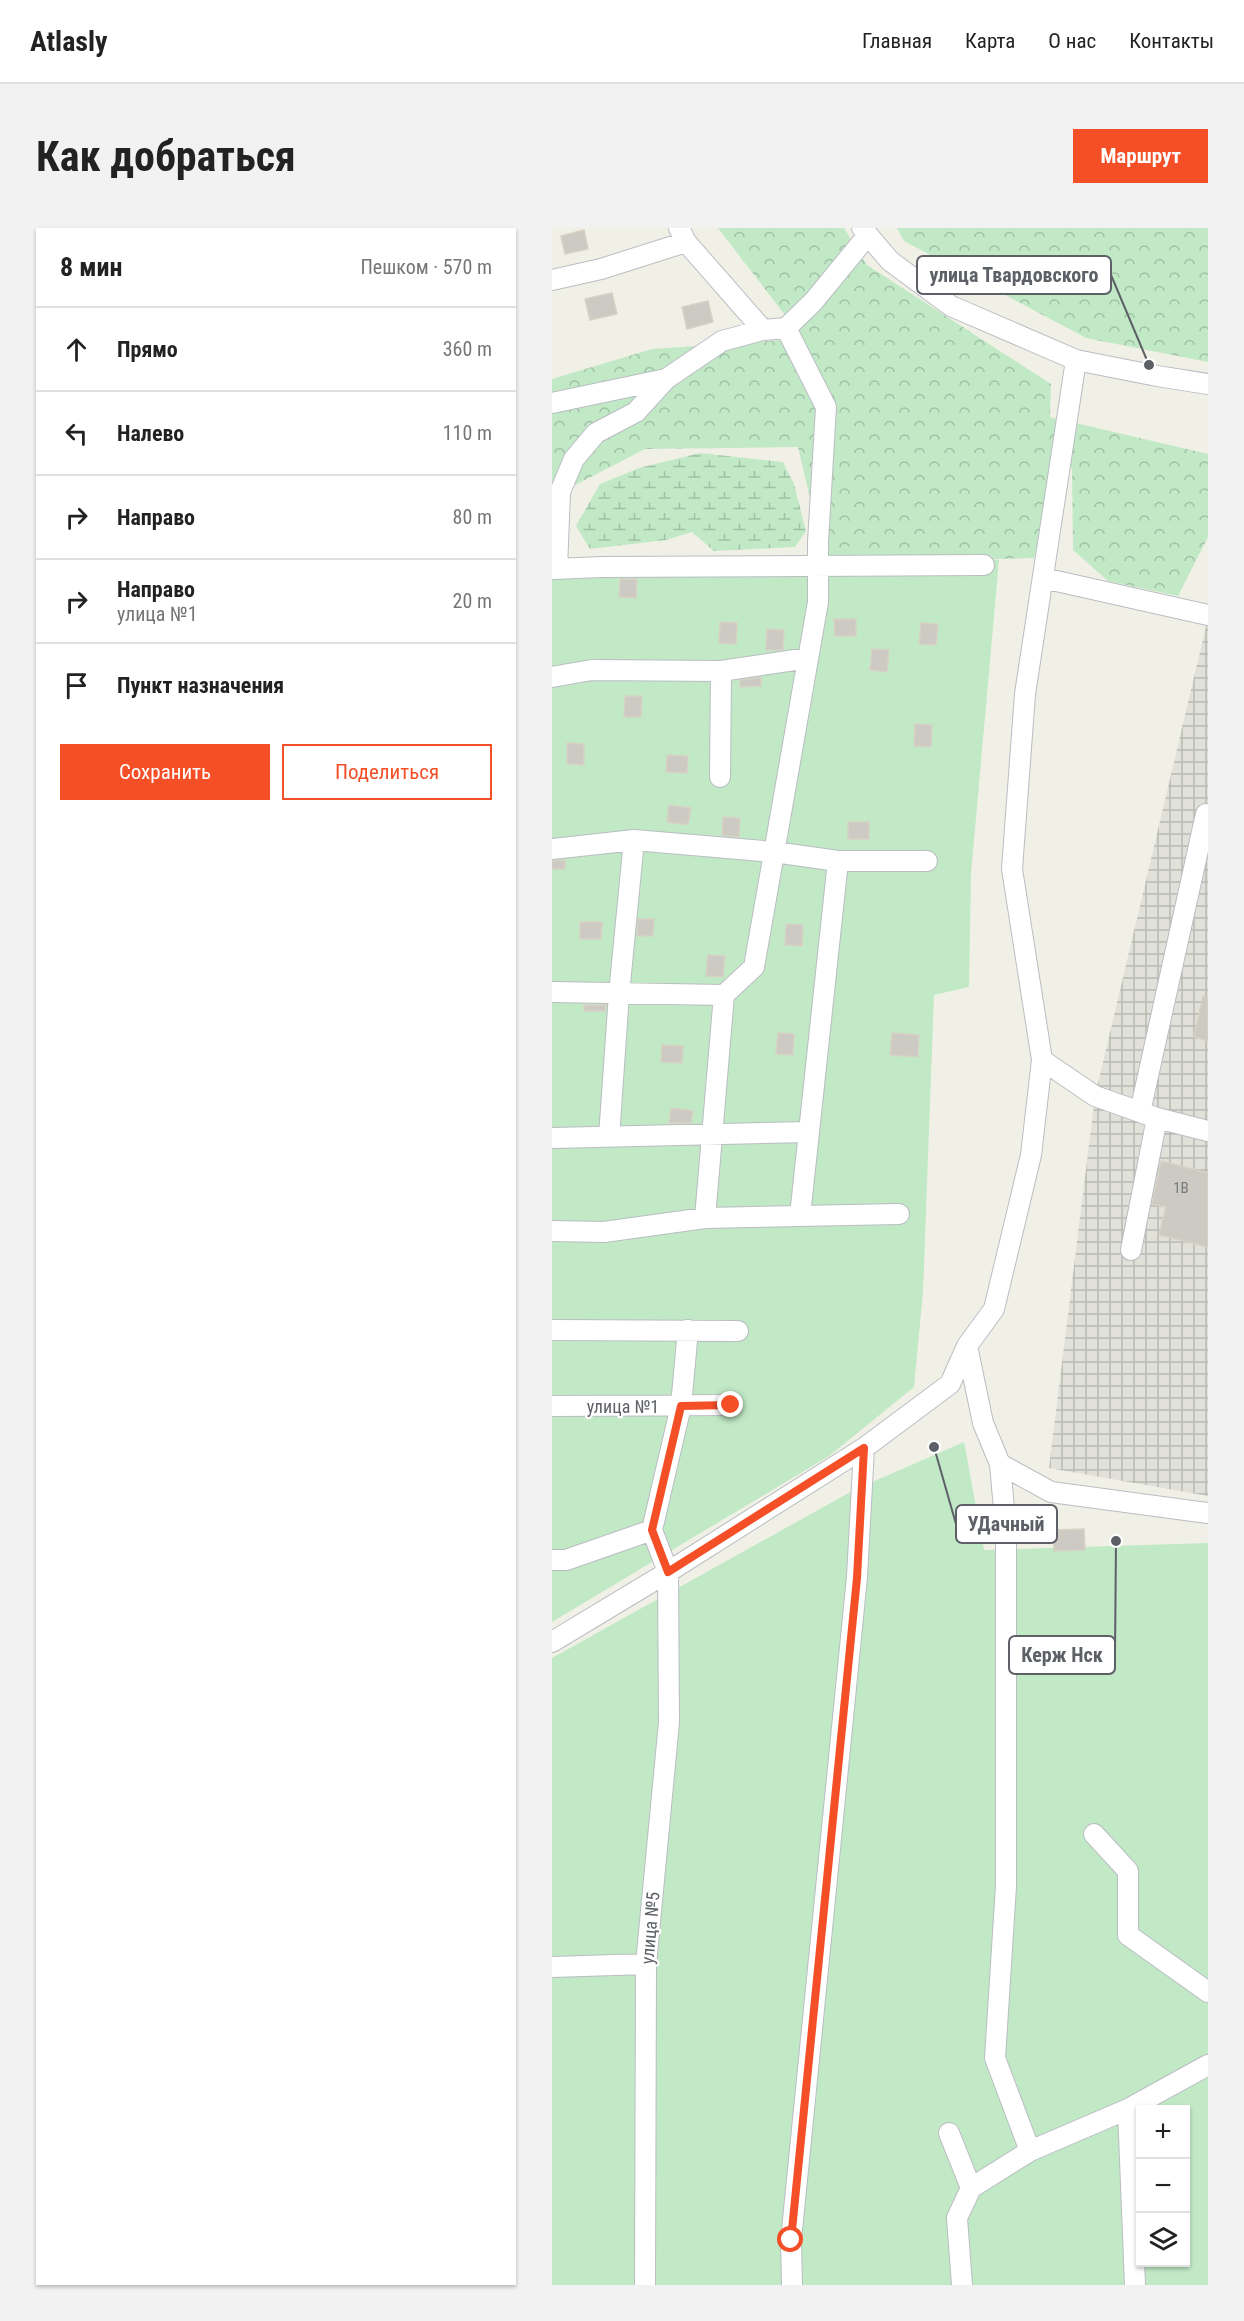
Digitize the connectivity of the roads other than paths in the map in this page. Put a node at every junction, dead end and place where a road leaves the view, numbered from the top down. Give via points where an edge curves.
1 (865, 231) edge
2 (683, 235) edge
3 (552, 280) edge
4 (786, 328) junction
5 (763, 330) junction
6 (1076, 360) junction
7 (666, 379) junction
8 (1208, 384) edge
9 (552, 403) edge
10 (818, 565) junction
11 (984, 565) dead end
12 (555, 569) edge
13 (1043, 578) junction
14 (1208, 615) edge
15 (808, 658) junction
16 (721, 670) junction
17 (552, 677) edge
18 (720, 777) dead end
19 (1206, 814) dead end
20 (634, 840) junction
21 (552, 849) edge
22 (774, 852) junction
23 (838, 861) junction
24 (927, 861) dead end
25 (552, 992) edge
26 (619, 994) junction
27 (724, 995) junction
28 (1042, 1060) junction
29 (1149, 1115) junction
30 (1208, 1131) edge
31 (809, 1132) junction
32 (712, 1134) junction
33 (609, 1137) junction
34 (552, 1138) edge
35 (899, 1214) dead end
36 (800, 1216) junction
37 (705, 1218) junction
38 (552, 1231) edge
39 (1131, 1250) dead end
40 (552, 1330) edge
41 (688, 1330) junction
42 (738, 1331) dead end
43 (967, 1346) junction
44 (731, 1405) dead end
45 (552, 1406) edge
46 (681, 1406) junction
47 (864, 1448) junction
48 (1000, 1464) junction
49 (1208, 1513) edge
50 (652, 1530) junction
51 (552, 1560) edge
52 (668, 1572) junction
53 (552, 1642) edge
54 (1094, 1834) dead end
55 (646, 1964) junction
56 (552, 1967) edge
57 (1208, 1992) edge
58 (1208, 2065) edge
59 (1128, 2109) junction
60 (949, 2133) dead end
61 (1030, 2151) junction
62 (971, 2188) junction
63 (645, 2285) edge
64 (792, 2285) edge
65 (962, 2285) edge
66 (1135, 2285) edge

1 - 4 street via 813,302
1 - 6 street via 890,261 951,306
2 - 3 street via 601,269
2 - 5 street
4 - 5 street
4 - 10 street via 826,407
5 - 7 street via 722,341
6 - 8 street
6 - 13 street
7 - 9 street
7 - 12 street via 636,412 596,433 574,459 560,492
10 - 11 street
10 - 12 street
10 - 15 street via 818,602
13 - 14 street
13 - 28 street via 1025,694 1012,869
15 - 16 street
15 - 22 street
16 - 17 street via 592,670
16 - 18 street
19 - 29 street
20 - 21 street
20 - 22 street
20 - 26 street
22 - 23 street
22 - 27 street via 754,967
23 - 24 street
23 - 31 street
25 - 26 street
26 - 27 street
26 - 33 street
27 - 32 street
28 - 29 street via 1095,1096
28 - 43 street via 1031,1155 994,1309
29 - 30 street
29 - 39 street
31 - 32 street
31 - 36 street
32 - 33 street
32 - 37 street
33 - 34 street
35 - 36 street
36 - 37 street
37 - 38 street via 604,1232
40 - 41 street
41 - 42 street
41 - 46 street
43 - 47 street via 950,1384
43 - 48 street via 983,1423
44 - 46 street, улица №1
45 - 46 street, улица №1
46 - 50 street
47 - 52 street
47 - 64 street via 857,1578 791,2240
48 - 49 street via 1051,1492
48 - 61 street via 1006,1532 1006,1886 995,2058
50 - 51 street via 566,1560
50 - 52 street
52 - 53 street
52 - 55 street, улица №5 via 669,1722
54 - 57 street via 1128,1871 1128,1935
55 - 56 street
55 - 63 street, улица №5
58 - 59 street
59 - 61 street
59 - 66 street
60 - 62 street
61 - 62 street
62 - 65 street via 957,2218

